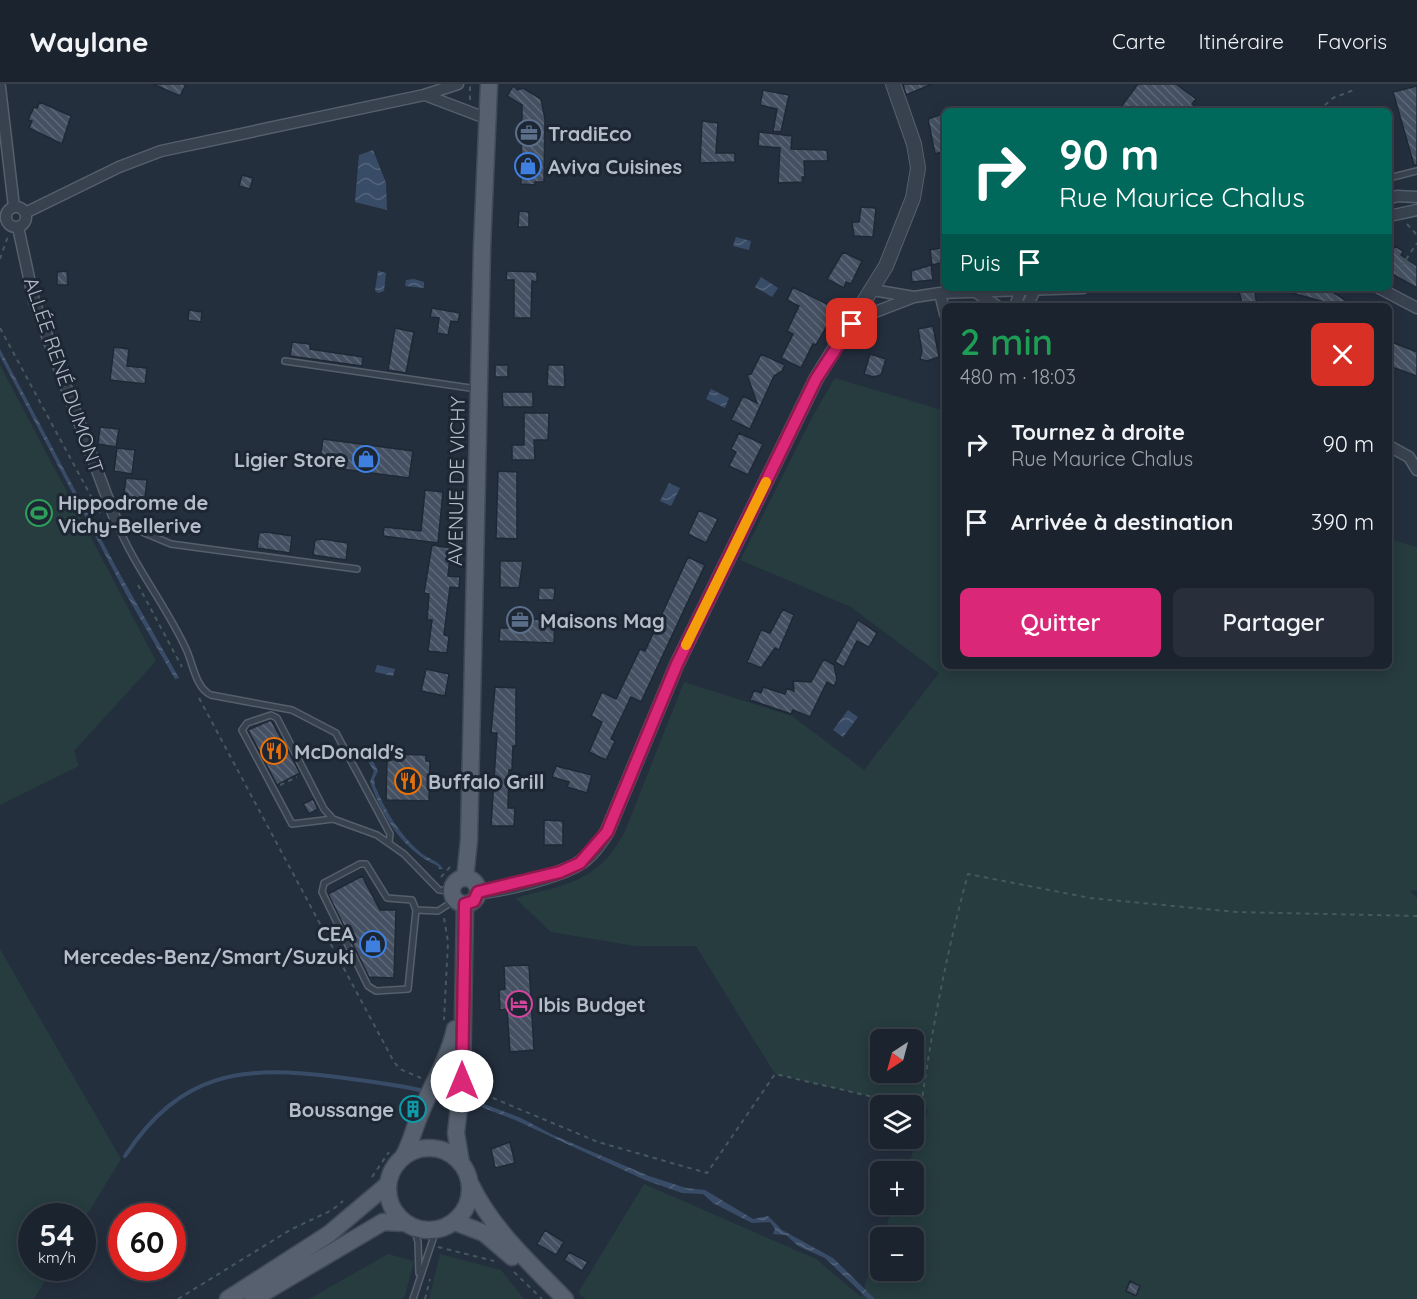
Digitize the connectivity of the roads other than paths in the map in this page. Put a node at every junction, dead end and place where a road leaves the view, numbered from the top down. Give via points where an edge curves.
1 (458, 84) edge
2 (489, 84) edge
3 (893, 84) edge
4 (0, 87) edge
5 (424, 95) junction
6 (488, 119) junction
7 (1417, 171) edge
8 (1392, 177) edge
9 (1417, 197) edge
10 (1392, 198) edge
11 (14, 207) junction
12 (1417, 210) edge
13 (25, 213) junction
14 (1392, 215) edge
15 (15, 226) junction
16 (873, 290) junction
17 (1046, 291) edge
18 (1385, 291) edge
19 (1020, 292) junction
20 (1034, 292) junction
21 (940, 293) junction
22 (977, 293) junction
23 (914, 297) junction
24 (942, 303) edge
25 (992, 303) edge
26 (1016, 303) edge
27 (1028, 303) edge
28 (1417, 308) edge
29 (852, 324) junction
30 (285, 361) dead end
31 (479, 389) junction
32 (1392, 448) edge
33 (1417, 470) edge
34 (116, 521) junction
35 (357, 570) dead end
36 (333, 819) junction
37 (389, 842) junction
38 (465, 878) junction
39 (478, 892) junction
40 (453, 901) junction
41 (416, 910) junction
42 (462, 999) junction
43 (398, 1151) junction
44 (461, 1163) junction
45 (470, 1183) junction
46 (387, 1185) junction
47 (455, 1222) junction
48 (409, 1226) junction
49 (433, 1237) junction
50 (419, 1278) junction
51 (228, 1299) edge
52 (253, 1299) edge
53 (413, 1299) edge
54 (553, 1299) edge
55 (565, 1299) edge

1 - 5 street
2 - 6 main road, AVENUE DE VICHY
3 - 16 street via 914,144 917,182
4 - 11 street
5 - 6 street
5 - 13 street via 161,151
6 - 31 main road, AVENUE DE VICHY
7 - 8 lane
9 - 10 street
11 - 13 street
11 - 15 street via 6,216
12 - 14 street
13 - 15 street via 25,222
15 - 34 street, ALLÉE RENÉ DUMONT via 34,301
16 - 23 street
16 - 29 street
17 - 20 street
18 - 28 street
19 - 20 street
19 - 22 street
19 - 26 street
20 - 27 street
21 - 22 street
21 - 23 street
21 - 24 street
22 - 25 street
23 - 29 street
29 - 39 street via 816,379 677,664 597,848 570,868
30 - 31 lane
31 - 38 main road, AVENUE DE VICHY
32 - 33 street via 1409,457
34 - 35 lane via 171,544
34 - 37 lane via 150,590 186,650 203,690 211,695 292,710 336,733 390,834
36 - 36 lane via 304,773 277,718 271,715 247,723 242,730 292,824
36 - 37 lane
37 - 40 lane
38 - 39 main road via 474,882
38 - 40 main road via 456,882
39 - 40 main road via 474,901
40 - 41 lane
40 - 42 main road
41 - 41 lane via 412,900 387,898 366,864 324,883 321,892 368,986 376,991 408,989
42 - 43 main road via 451,1048 419,1117 412,1143
42 - 44 main road via 462,1081 456,1133
43 - 44 main road via 433,1148
43 - 46 main road
44 - 45 main road
45 - 47 main road via 468,1204
45 - 55 main road via 511,1244
46 - 48 main road via 391,1206
46 - 51 main road via 329,1234
47 - 49 main road
47 - 54 main road via 484,1233
48 - 49 main road
48 - 50 lane via 418,1242
48 - 52 main road via 383,1222
49 - 50 lane
50 - 53 lane

